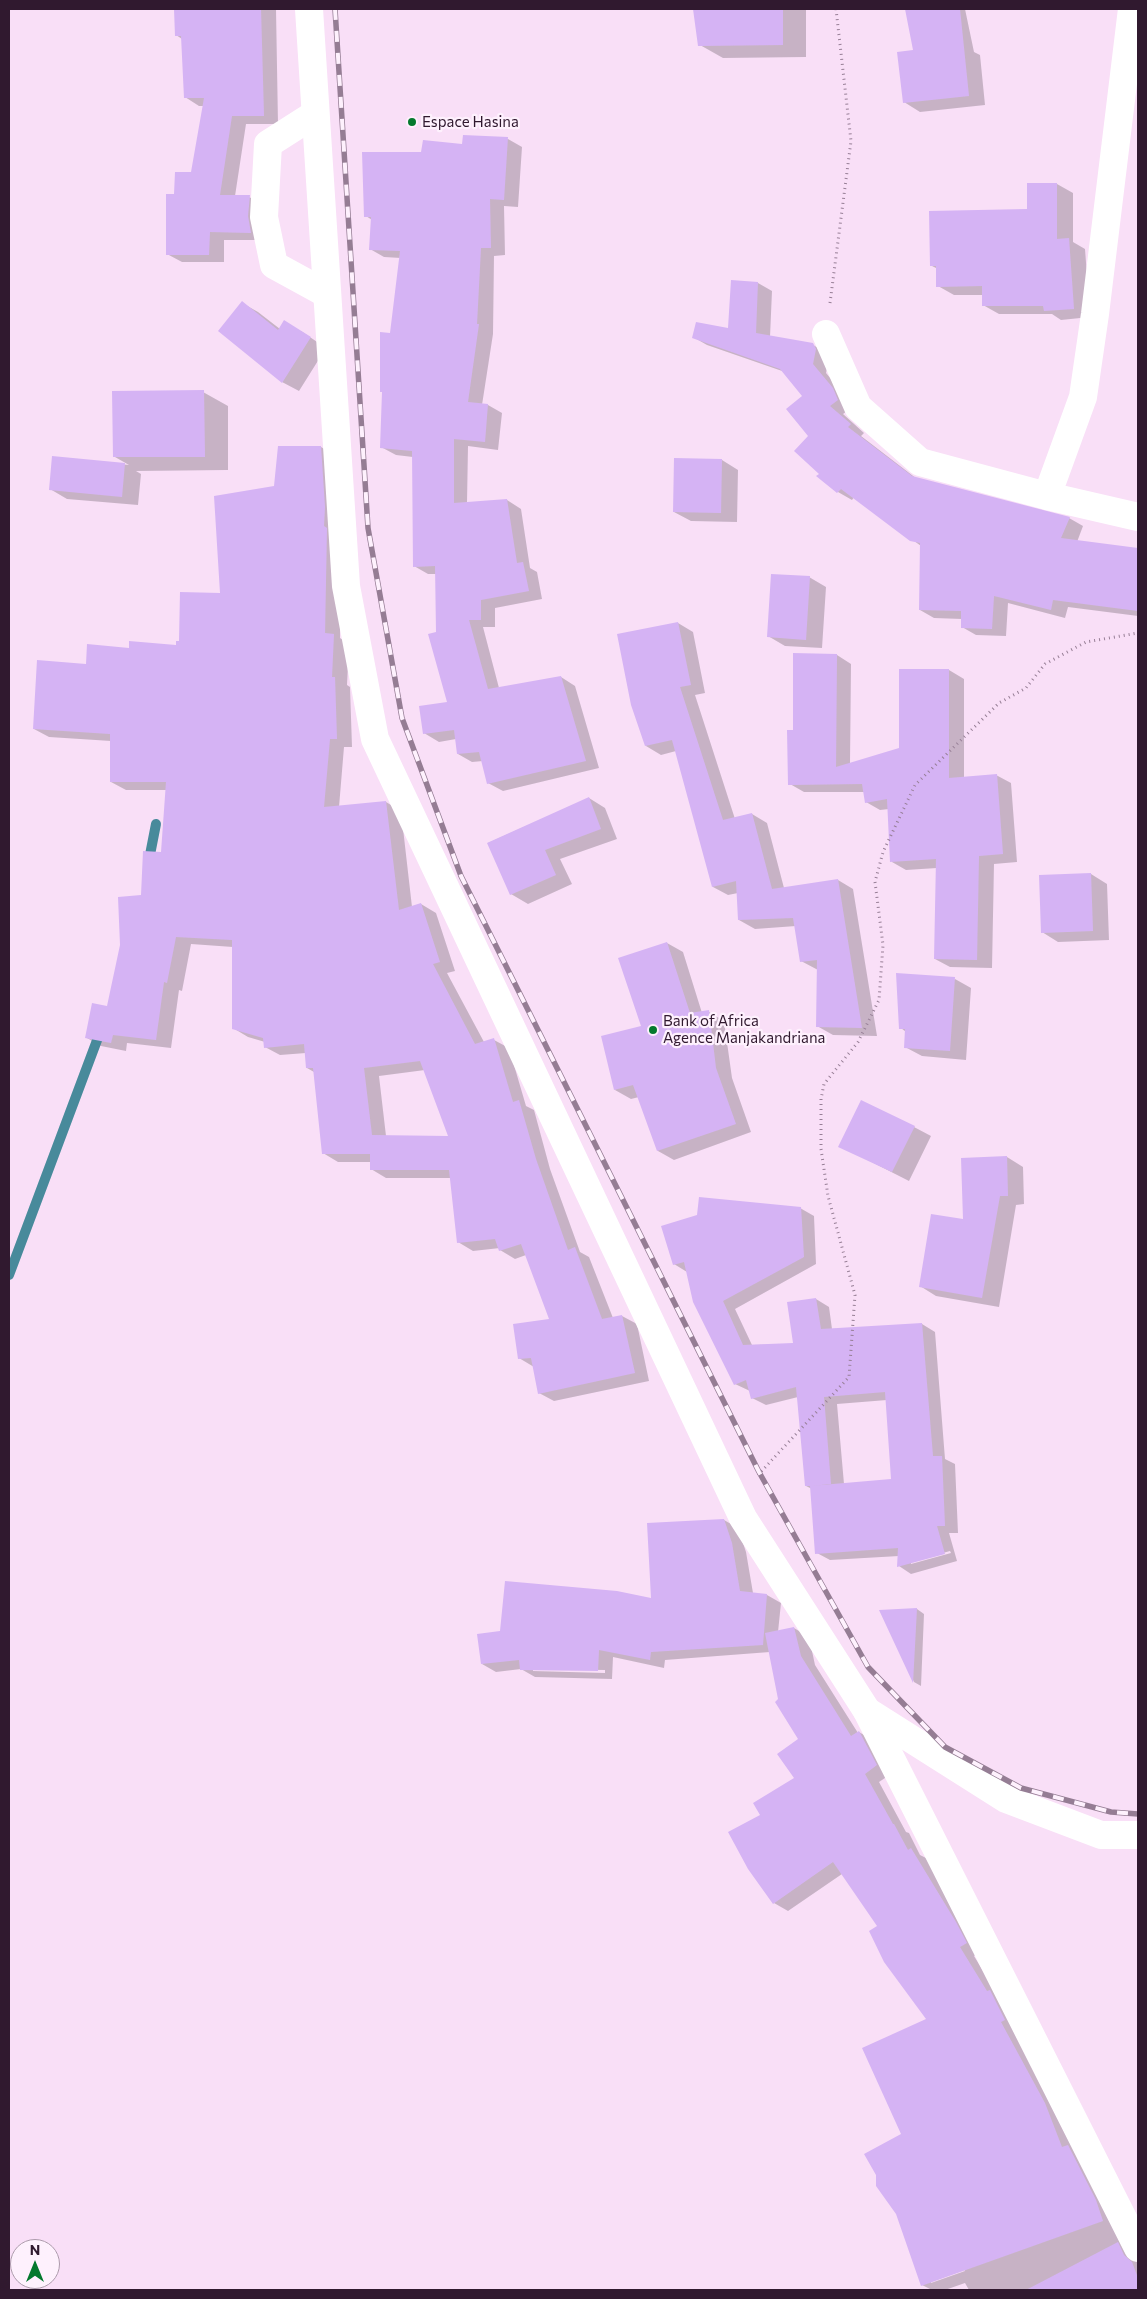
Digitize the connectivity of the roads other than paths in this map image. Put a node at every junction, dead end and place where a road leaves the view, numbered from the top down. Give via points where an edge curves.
1 (309, 9) edge
2 (1132, 9) edge
3 (315, 114) junction
4 (327, 294) junction
5 (826, 334) road end
6 (1047, 496) junction
7 (1138, 518) edge
8 (867, 1711) junction
9 (1138, 1835) edge
10 (1138, 2248) edge

1 - 3 main road
2 - 6 main road via 1083,397
3 - 4 main road
3 - 4 main road via 268,144 264,217 274,265
4 - 8 main road via 346,586 375,739 743,1518
5 - 6 main road via 858,407 920,462
6 - 7 main road
8 - 9 main road via 1006,1799 1101,1834
8 - 10 main road

